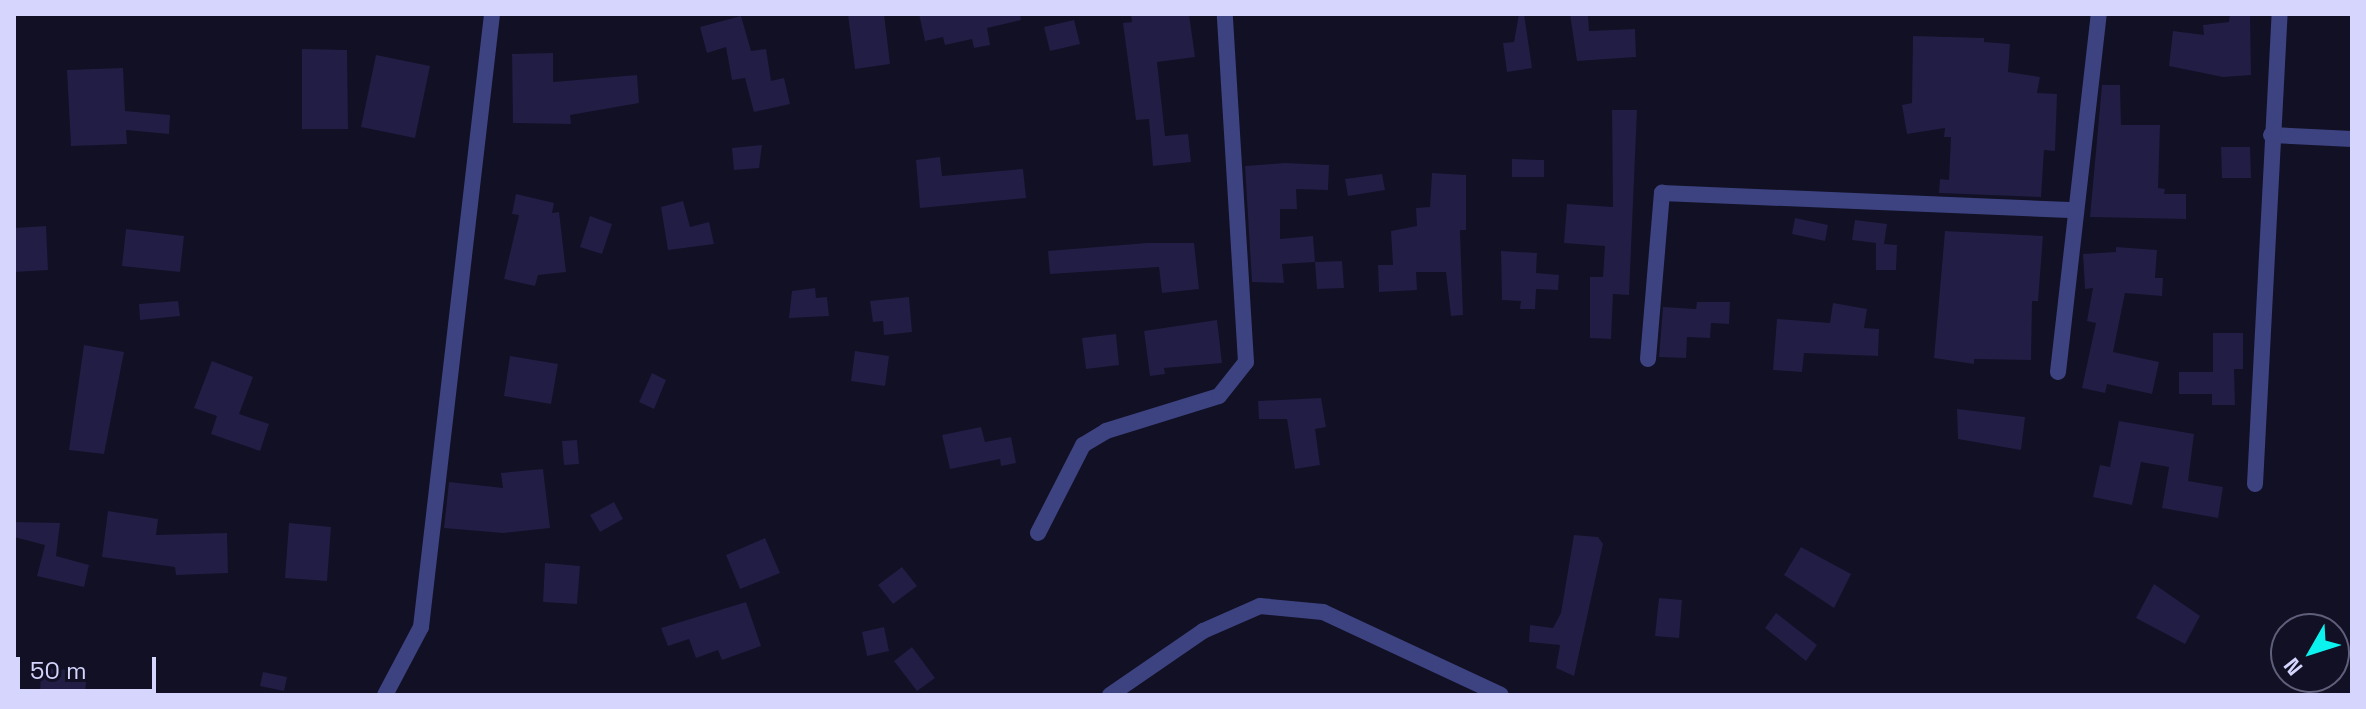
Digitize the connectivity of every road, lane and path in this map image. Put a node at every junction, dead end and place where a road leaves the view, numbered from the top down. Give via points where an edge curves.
1 (492, 14) edge
2 (1225, 14) edge
3 (2099, 14) edge
4 (2280, 14) edge
5 (2271, 135) junction
6 (2352, 139) edge
7 (2076, 210) junction
8 (1648, 359) dead end
9 (2058, 372) dead end
10 (2255, 484) dead end
11 (1038, 533) dead end
12 (385, 695) edge
13 (1110, 695) edge
14 (1501, 695) edge

1 - 12 street via 465,284 421,627
2 - 11 street via 1246,362 1219,396 1106,431 1083,445
3 - 7 street
4 - 5 street
5 - 6 street
5 - 10 street
7 - 8 street via 1662,193
7 - 9 street
13 - 14 street via 1203,631 1260,606 1323,612

